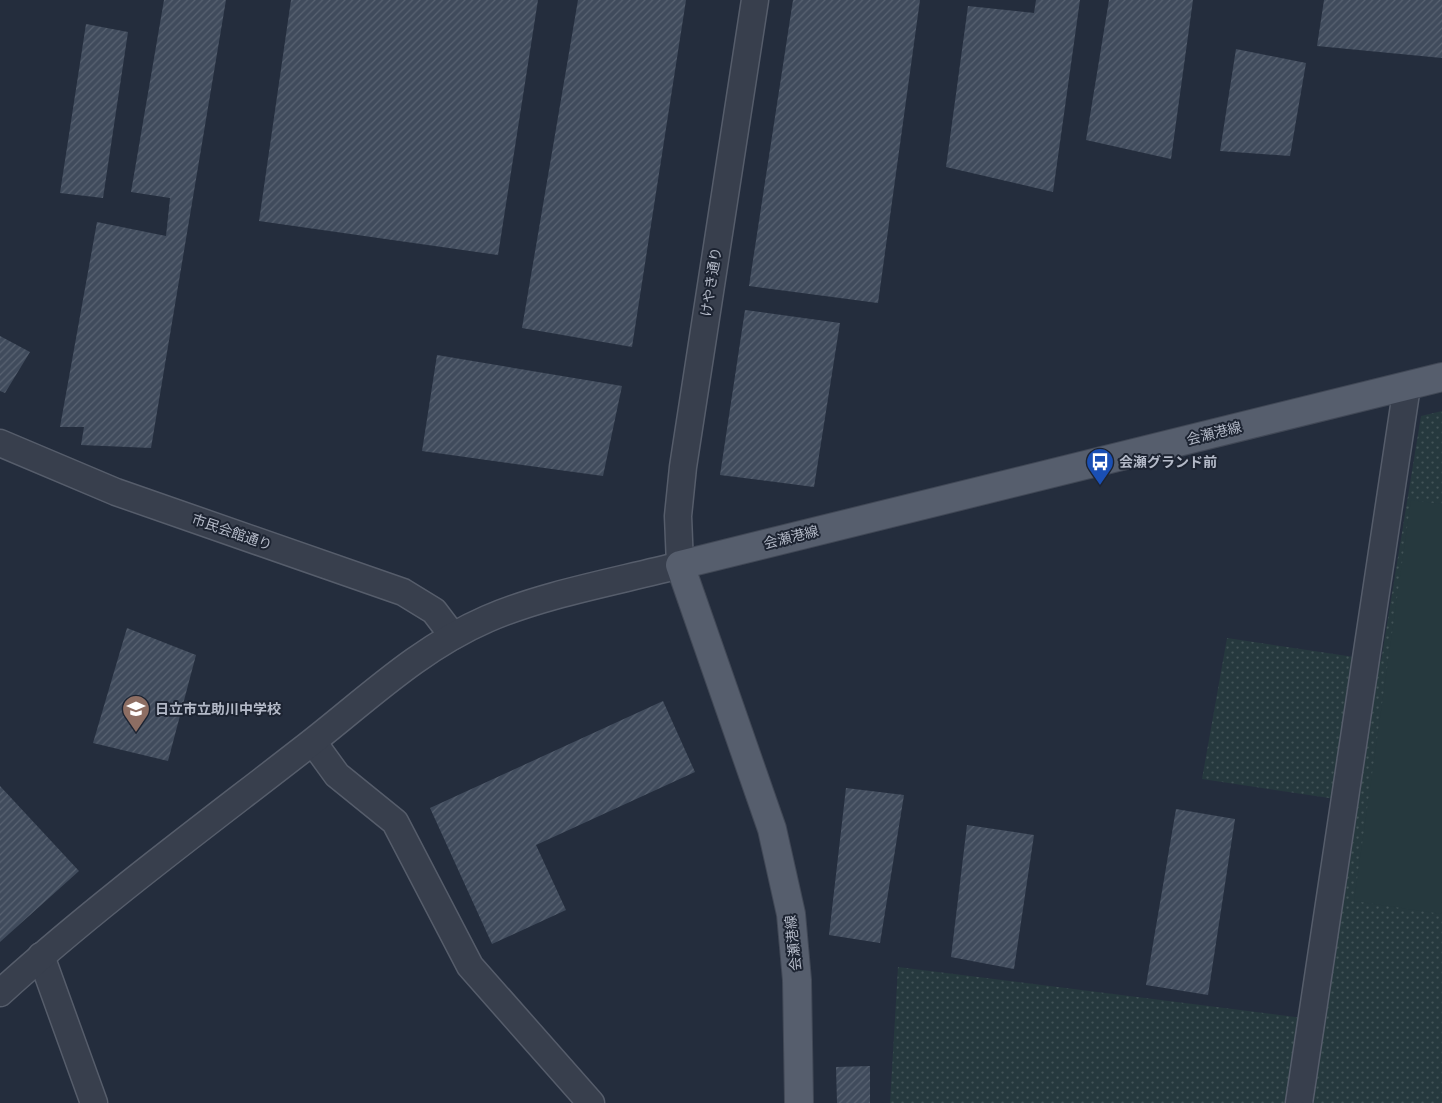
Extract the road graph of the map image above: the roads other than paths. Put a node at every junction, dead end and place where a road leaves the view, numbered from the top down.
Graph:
1 (754, 0) edge
2 (1442, 377) edge
3 (1408, 386) junction
4 (0, 443) edge
5 (680, 564) junction
6 (453, 636) junction
7 (313, 742) junction
8 (40, 956) junction
9 (0, 993) edge
10 (94, 1103) edge
11 (591, 1103) edge
12 (799, 1103) edge
13 (1299, 1103) edge

1 - 5 street, けやき通り
2 - 3 main road, 会瀬港線
3 - 5 main road, 会瀬港線
3 - 13 street
4 - 6 street, 市民会館通り
5 - 6 street
5 - 12 main road, 会瀬港線
6 - 7 street
7 - 8 street
7 - 11 street
8 - 9 street
8 - 10 street

